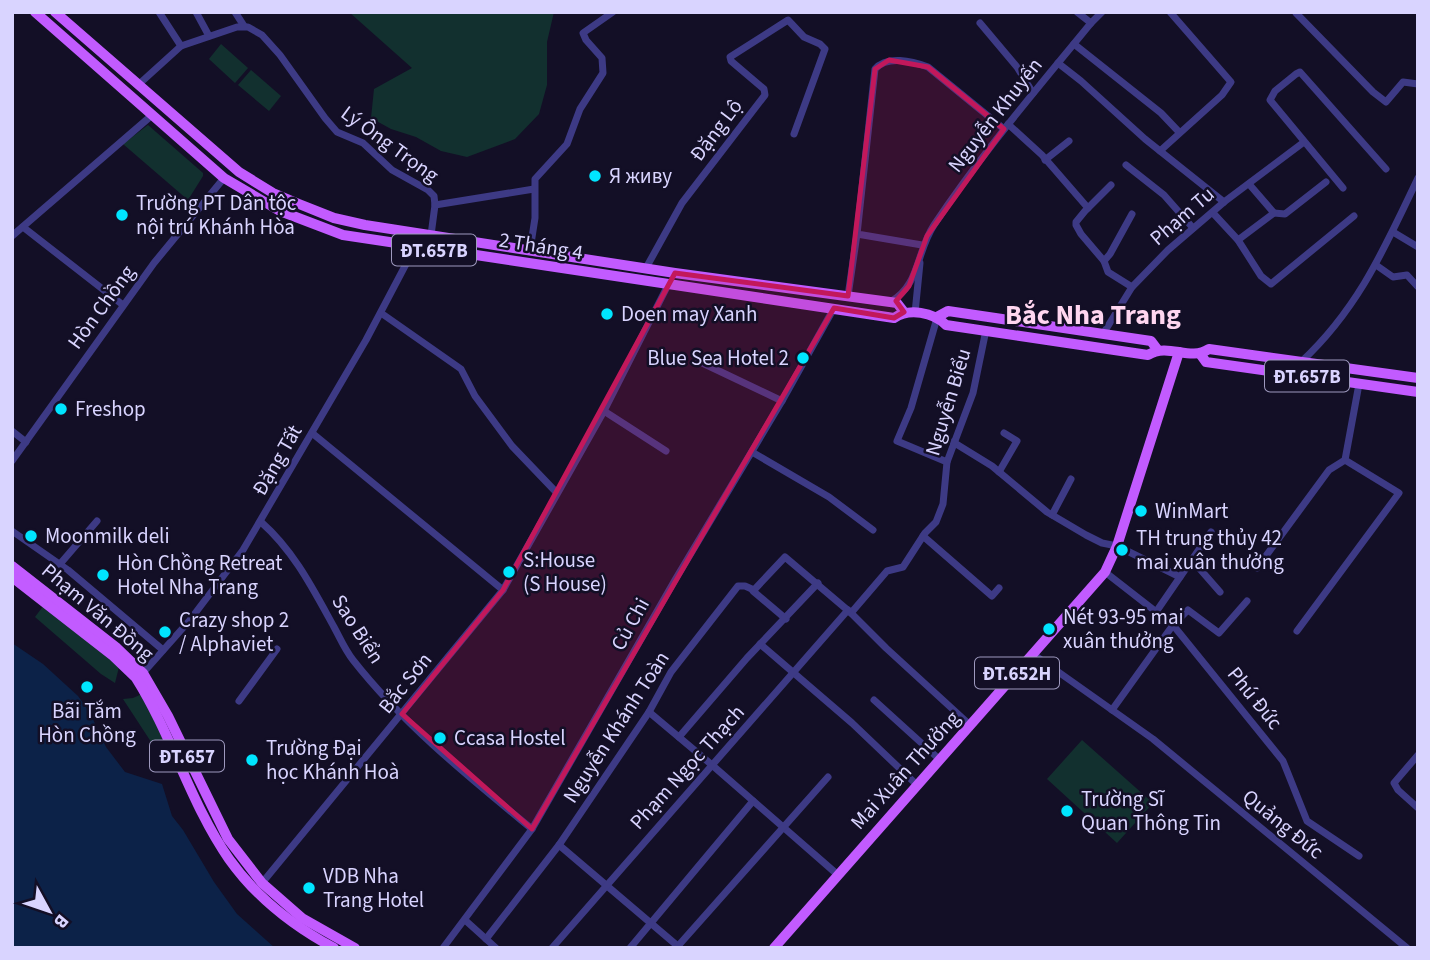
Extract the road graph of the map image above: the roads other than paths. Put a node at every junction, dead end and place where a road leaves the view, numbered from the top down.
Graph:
1 (35, 12) edge
2 (55, 12) edge
3 (159, 12) edge
4 (196, 12) edge
5 (235, 12) edge
6 (612, 12) edge
7 (782, 12) edge
8 (1077, 12) edge
9 (1102, 12) edge
10 (1170, 12) edge
11 (1296, 13) edge
12 (788, 20) junction
13 (980, 23) dead end
14 (1091, 23) junction
15 (244, 26) junction
16 (209, 36) junction
17 (1074, 44) junction
18 (181, 47) junction
19 (1058, 63) junction
20 (1418, 84) edge
21 (138, 85) junction
22 (1033, 93) junction
23 (151, 116) junction
24 (1006, 126) junction
25 (1179, 132) junction
26 (794, 134) dead end
27 (1069, 141) dead end
28 (1304, 142) junction
29 (1160, 150) junction
30 (1045, 160) junction
31 (1126, 165) dead end
32 (1385, 169) dead end
33 (239, 172) junction
34 (224, 178) junction
35 (1418, 178) edge
36 (1326, 182) dead end
37 (1249, 184) junction
38 (1111, 185) dead end
39 (1343, 188) dead end
40 (534, 189) junction
41 (1414, 193) edge
42 (1224, 202) junction
43 (435, 205) junction
44 (1088, 208) junction
45 (1213, 213) junction
46 (1273, 213) junction
47 (1132, 214) dead end
48 (1354, 216) dead end
49 (23, 228) junction
50 (1194, 228) junction
51 (1393, 232) junction
52 (417, 234) junction
53 (857, 234) junction
54 (431, 235) junction
55 (12, 236) edge
56 (1238, 240) junction
57 (922, 245) junction
58 (415, 247) junction
59 (1418, 247) edge
60 (530, 250) junction
61 (1104, 261) junction
62 (1376, 265) junction
63 (646, 268) junction
64 (675, 273) junction
65 (668, 285) junction
66 (1132, 287) junction
67 (1418, 287) edge
68 (848, 296) junction
69 (890, 302) junction
70 (123, 305) junction
71 (834, 308) junction
72 (909, 312) junction
73 (381, 313) junction
74 (937, 317) junction
75 (986, 330) junction
76 (1103, 334) junction
77 (1157, 349) junction
78 (1179, 352) junction
79 (1200, 355) junction
80 (696, 360) dead end
81 (1300, 362) junction
82 (1418, 378) edge
83 (1359, 384) junction
84 (1418, 392) edge
85 (782, 401) junction
86 (604, 411) junction
87 (12, 431) edge
88 (312, 433) junction
89 (1004, 433) dead end
90 (26, 442) junction
91 (953, 442) junction
92 (666, 451) dead end
93 (752, 452) junction
94 (1345, 460) junction
95 (12, 461) edge
96 (947, 462) junction
97 (999, 472) junction
98 (1071, 479) dead end
99 (556, 492) junction
100 (1052, 515) junction
101 (97, 521) dead end
102 (261, 522) junction
103 (873, 530) dead end
104 (12, 531) edge
105 (1211, 532) dead end
106 (923, 536) junction
107 (1117, 546) junction
108 (1192, 560) junction
109 (60, 564) junction
110 (12, 566) edge
111 (1257, 568) dead end
112 (1105, 572) junction
113 (12, 577) edge
114 (1180, 577) junction
115 (818, 583) junction
116 (999, 588) dead end
117 (503, 590) junction
118 (753, 591) junction
119 (1220, 592) dead end
120 (1247, 601) dead end
121 (850, 612) junction
122 (1156, 612) junction
123 (786, 619) junction
124 (1173, 625) junction
125 (1297, 631) dead end
126 (760, 645) junction
127 (277, 649) dead end
128 (163, 650) junction
129 (1033, 654) junction
130 (794, 674) junction
131 (139, 676) junction
132 (874, 700) dead end
133 (239, 701) dead end
134 (1112, 710) junction
135 (649, 712) junction
136 (402, 714) junction
137 (970, 725) junction
138 (679, 737) junction
139 (1418, 755) edge
140 (939, 759) junction
141 (712, 765) junction
142 (828, 777) dead end
143 (916, 785) junction
144 (753, 801) junction
145 (1418, 808) edge
146 (784, 827) junction
147 (532, 829) junction
148 (559, 845) junction
149 (1359, 856) dead end
150 (838, 875) junction
151 (606, 885) junction
152 (258, 887) junction
153 (465, 920) junction
154 (650, 925) junction
155 (486, 939) junction
156 (679, 947) edge
157 (334, 948) edge
158 (355, 948) edge
159 (443, 948) edge
160 (496, 948) edge
161 (552, 948) edge
162 (629, 948) edge
163 (774, 948) edge
164 (1408, 948) edge

1 - 23 main road, 2 Tháng 4 / ĐT.657B
2 - 21 main road, 2 Tháng 4 / ĐT.657B
3 - 18 street
4 - 16 street
5 - 15 street
6 - 40 street
7 - 12 street
8 - 14 street
9 - 14 street, Nguyễn Khuyến
10 - 25 street
11 - 20 street
12 - 26 street
12 - 63 street, Đặng Lộ
13 - 22 street
14 - 17 street, Nguyễn Khuyến
15 - 16 street
15 - 43 street, Lý Ông Trọng
16 - 18 street
17 - 19 street, Nguyễn Khuyến
17 - 25 street
18 - 21 street
19 - 22 street, Nguyễn Khuyến
19 - 29 street
21 - 33 main road, 2 Tháng 4 / ĐT.657B
22 - 24 street, Nguyễn Khuyến
23 - 34 main road, 2 Tháng 4 / ĐT.657B
23 - 49 street
24 - 30 street
24 - 53 street
24 - 57 street, Nguyễn Khuyến
25 - 29 street
27 - 30 street
28 - 32 street
28 - 37 street, Phạm Tu
28 - 39 street
29 - 42 street
30 - 44 street
31 - 50 street
33 - 34 main road
33 - 52 main road, 2 Tháng 4 / ĐT.657B
34 - 58 main road, 2 Tháng 4 / ĐT.657B
34 - 70 street, Hòn Chồng
35 - 41 street
36 - 46 street
37 - 42 street, Phạm Tu
37 - 46 street
38 - 44 street
40 - 43 street
40 - 60 street
41 - 51 street
42 - 45 street, Phạm Tu
43 - 54 street, Lý Ông Trọng
44 - 61 street
45 - 50 street, Phạm Tu
45 - 56 street
46 - 56 street
47 - 61 street
48 - 56 street
49 - 55 street
49 - 70 street
50 - 66 street, Phạm Tu
51 - 59 street
51 - 62 street
52 - 54 main road, 2 Tháng 4 / ĐT.657B
52 - 58 main road
53 - 57 street
53 - 68 street
54 - 60 main road, 2 Tháng 4 / ĐT.657B
57 - 69 street, Nguyễn Khuyến
57 - 72 street, Nguyễn Khuyến
58 - 65 main road, 2 Tháng 4 / ĐT.657B
58 - 73 street, Đặng Tất
60 - 63 main road, 2 Tháng 4 / ĐT.657B
61 - 66 street
62 - 67 street
62 - 81 street
63 - 64 main road, 2 Tháng 4 / ĐT.657B
64 - 65 main road
64 - 68 main road, 2 Tháng 4 / ĐT.657B
65 - 71 main road, 2 Tháng 4 / ĐT.657B
65 - 86 street, Bắc Sơn
66 - 76 street, Phạm Tu
68 - 69 main road, 2 Tháng 4 / ĐT.657B
69 - 72 main road, 2 Tháng 4 / ĐT.657B
70 - 90 street, Hòn Chồng
71 - 72 main road, 2 Tháng 4 / ĐT.657B
71 - 85 street, Củ Chi
72 - 74 main road, 2 Tháng 4 / ĐT.657B
73 - 88 street, Đặng Tất
73 - 99 street
74 - 75 main road, 2 Tháng 4 / ĐT.657B
74 - 76 main road, 2 Tháng 4 / ĐT.657B
74 - 96 street
75 - 77 main road, 2 Tháng 4 / ĐT.657B
75 - 91 street, Nguyễn Biểu
76 - 77 main road, 2 Tháng 4 / ĐT.657B
77 - 78 main road, 2 Tháng 4 / ĐT.657B
78 - 79 main road, 2 Tháng 4 / ĐT.657B
78 - 107 main road, Mai Xuân Thưởng / ĐT.652H
79 - 81 main road, 2 Tháng 4 / ĐT.657B
79 - 83 main road, 2 Tháng 4 / ĐT.657B
80 - 85 street
81 - 82 main road, 2 Tháng 4 / ĐT.657B
83 - 84 main road, 2 Tháng 4 / ĐT.657B
83 - 94 street
85 - 93 street, Củ Chi
86 - 92 street
86 - 99 street, Bắc Sơn
87 - 90 street
88 - 102 street, Đặng Tất
88 - 117 street
89 - 97 street
90 - 95 street, Hòn Chồng
91 - 96 street, Nguyễn Biểu
91 - 97 street
93 - 103 street
93 - 147 street, Củ Chi
94 - 111 street
94 - 125 street
96 - 106 street, Nguyễn Biểu
97 - 100 street
98 - 100 street
99 - 117 street, Bắc Sơn
100 - 107 street
101 - 109 street
102 - 128 street, Đặng Tất
102 - 136 street, Sao Biển
104 - 109 street
105 - 108 street
106 - 116 street
106 - 121 street, Nguyễn Biểu
107 - 112 main road, Mai Xuân Thưởng / ĐT.652H
107 - 114 street
108 - 114 street
108 - 119 street
109 - 128 street
110 - 131 main road, Phạm Văn Đồng / ĐT.657
112 - 122 street, Phú Đức
112 - 129 main road, Mai Xuân Thưởng / ĐT.652H
113 - 131 main road, Phạm Văn Đồng / ĐT.657
114 - 122 street
115 - 118 street, Nguyễn Khánh Toàn
115 - 121 street
115 - 123 street
117 - 136 street, Bắc Sơn
118 - 123 street
118 - 135 street, Nguyễn Khánh Toàn
120 - 124 street
121 - 130 street, Phạm Ngọc Thạch
121 - 137 street
122 - 124 street, Phú Đức
123 - 126 street
124 - 134 street
124 - 149 street, Phú Đức
126 - 130 street
126 - 138 street
127 - 133 street
128 - 131 street, Đặng Tất
129 - 134 street, Quảng Đức
129 - 137 main road, Mai Xuân Thưởng / ĐT.652H
130 - 141 street, Phạm Ngọc Thạch
130 - 143 street
131 - 152 main road, Phạm Văn Đồng / ĐT.657
132 - 140 street
134 - 164 street, Quảng Đức
135 - 138 street
135 - 148 street, Nguyễn Khánh Toàn
136 - 147 street, Sao Biển
136 - 152 street, Bắc Sơn
137 - 140 main road, Mai Xuân Thưởng / ĐT.652H
138 - 141 street
139 - 145 street
140 - 143 main road, Mai Xuân Thưởng / ĐT.652H
141 - 144 street
141 - 151 street, Phạm Ngọc Thạch
142 - 146 street
143 - 150 main road, Mai Xuân Thưởng / ĐT.652H
144 - 146 street
144 - 154 street
146 - 150 street
146 - 156 street
147 - 153 street, Củ Chi
148 - 151 street
148 - 155 street, Nguyễn Khánh Toàn
150 - 163 main road, Mai Xuân Thưởng / ĐT.652H
151 - 154 street
151 - 161 street, Phạm Ngọc Thạch
152 - 157 main road, Phạm Văn Đồng / ĐT.657
152 - 158 main road, Phạm Văn Đồng / ĐT.657
153 - 155 street
153 - 159 street, Củ Chi
154 - 156 street
154 - 162 street
155 - 160 street

